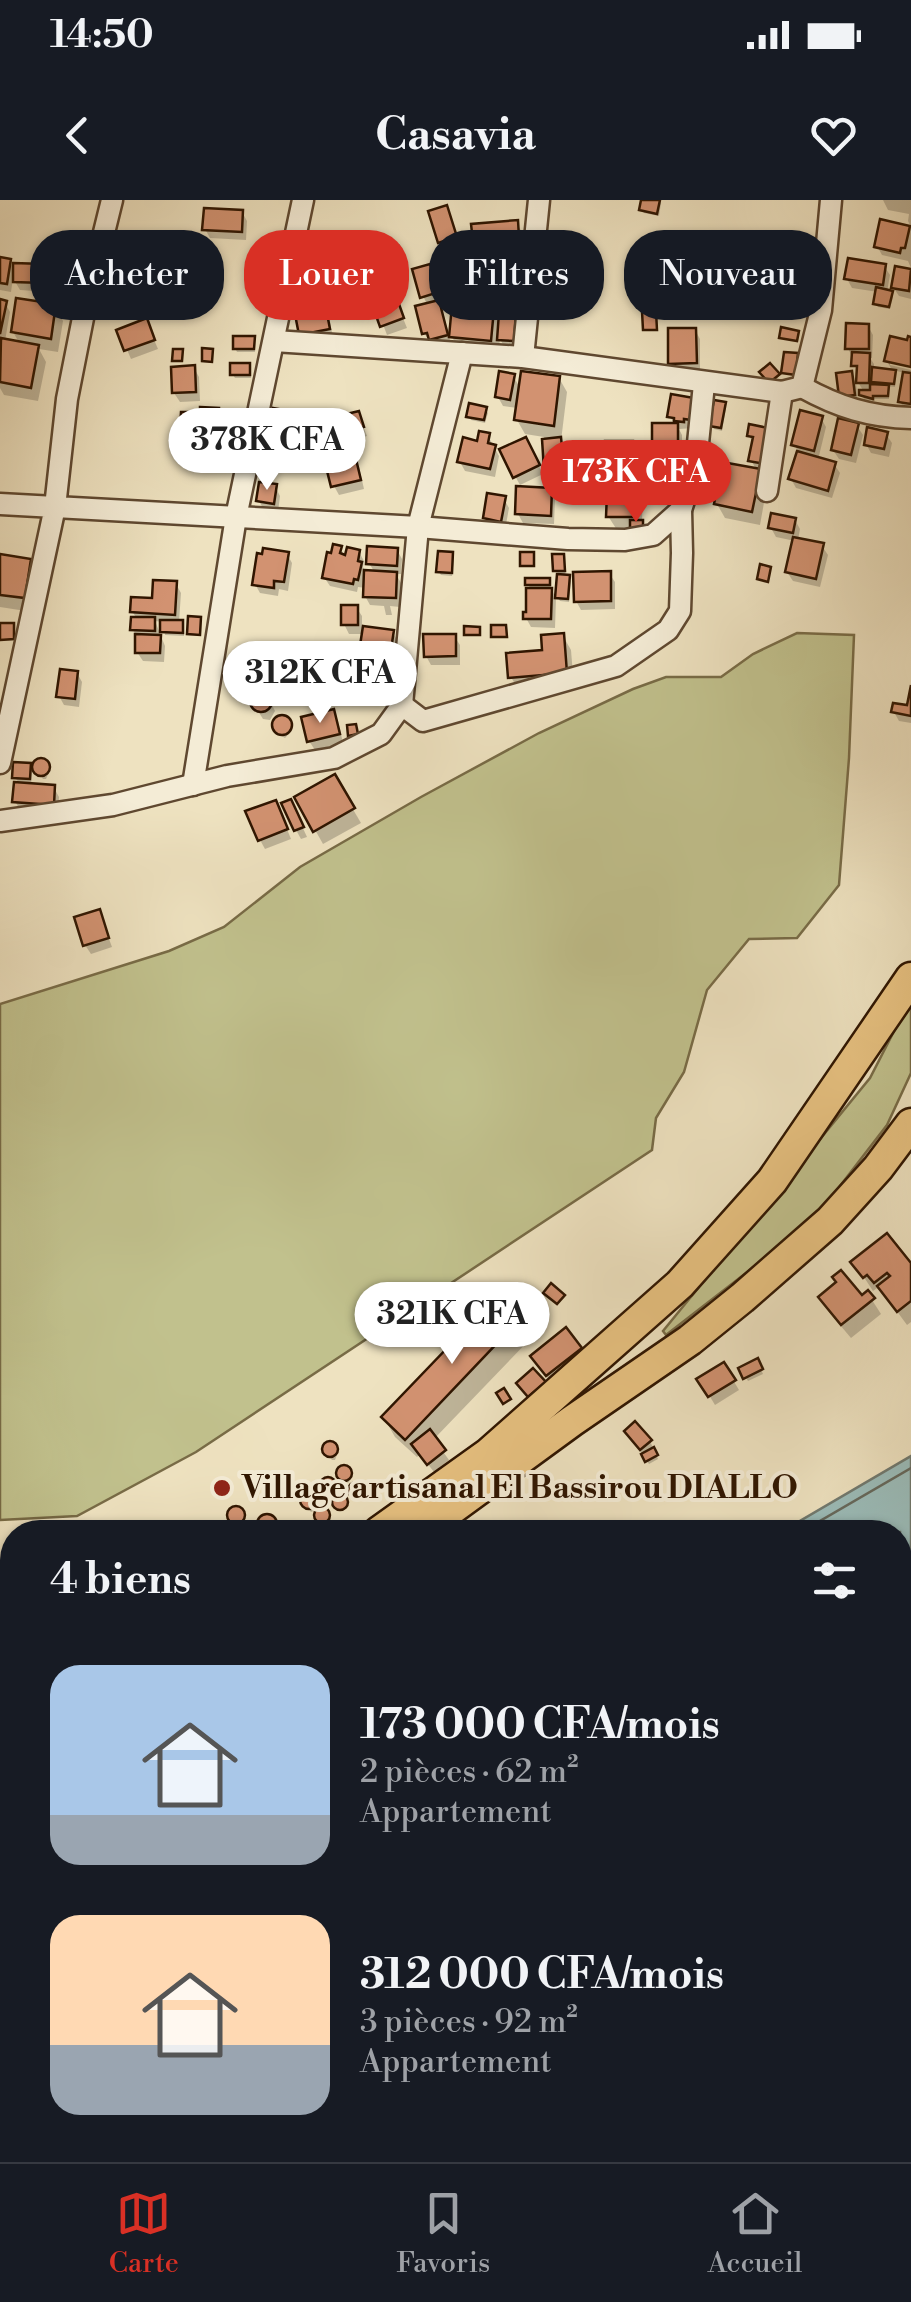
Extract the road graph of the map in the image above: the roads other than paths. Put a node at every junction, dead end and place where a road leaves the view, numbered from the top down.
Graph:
1 (112, 200) edge
2 (303, 200) edge
3 (539, 200) edge
4 (832, 200) edge
5 (274, 340) junction
6 (462, 352) junction
7 (523, 358) junction
8 (704, 384) junction
9 (792, 390) junction
10 (911, 418) edge
11 (767, 491) dead end
12 (0, 504) edge
13 (55, 507) junction
14 (681, 510) junction
15 (236, 516) junction
16 (418, 526) junction
17 (402, 705) junction
18 (0, 763) edge
19 (193, 784) junction
20 (0, 820) edge
21 (911, 978) edge
22 (911, 1124) edge
23 (396, 1520) edge
24 (437, 1520) edge

1 - 13 street
2 - 5 street
3 - 7 street
4 - 9 street
5 - 6 street
5 - 15 street
6 - 7 street
6 - 16 street
7 - 8 street
8 - 9 street
8 - 14 street
9 - 10 street
9 - 11 street
12 - 13 street
13 - 15 street
13 - 18 street
14 - 16 street
14 - 17 street
15 - 16 street
15 - 19 street
16 - 17 street
17 - 19 street
19 - 20 street
21 - 23 main road
22 - 24 main road

